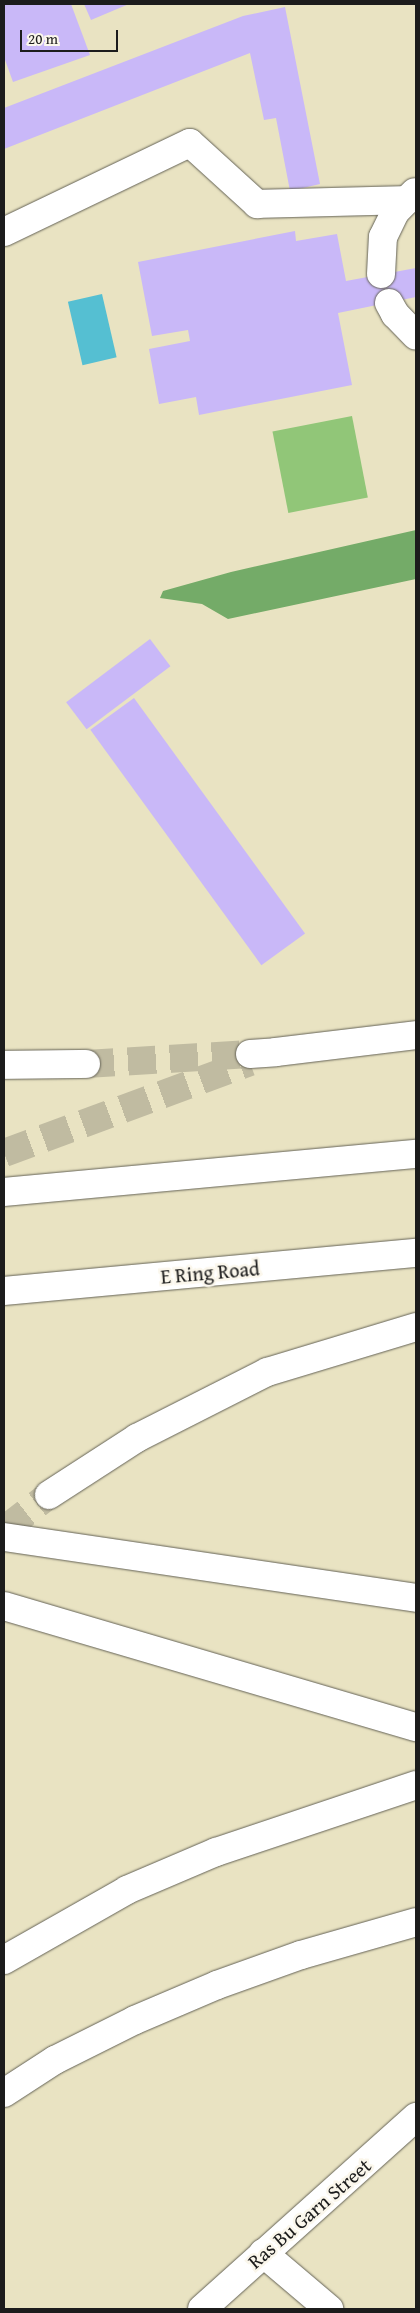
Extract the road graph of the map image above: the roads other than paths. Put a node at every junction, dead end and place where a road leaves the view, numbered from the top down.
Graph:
1 (412, 196) edge
2 (4, 232) edge
3 (381, 274) dead end
4 (389, 303) dead end
5 (416, 336) edge
6 (416, 1035) edge
7 (258, 1056) tunnel mouth
8 (86, 1064) tunnel mouth
9 (4, 1066) edge
10 (416, 1154) edge
11 (4, 1192) edge
12 (416, 1253) edge
13 (4, 1291) edge
14 (416, 1327) edge
15 (49, 1495) tunnel mouth
16 (4, 1537) edge
17 (416, 1598) edge
18 (4, 1606) edge
19 (416, 1727) edge
20 (416, 1785) edge
21 (416, 1922) edge
22 (4, 1960) edge
23 (4, 2093) edge
24 (416, 2117) edge
25 (263, 2253) junction
26 (202, 2309) edge
27 (329, 2309) edge

1 - 2 main road
1 - 3 main road
4 - 5 main road
6 - 7 main road
8 - 9 main road
10 - 11 main road
12 - 13 main road, E Ring Road
14 - 15 main road
16 - 17 main road
18 - 19 main road
20 - 22 main road
21 - 23 main road
24 - 25 main road, Ras Bu Garn Street
25 - 26 main road, Ras Bu Garn Street
25 - 27 main road

